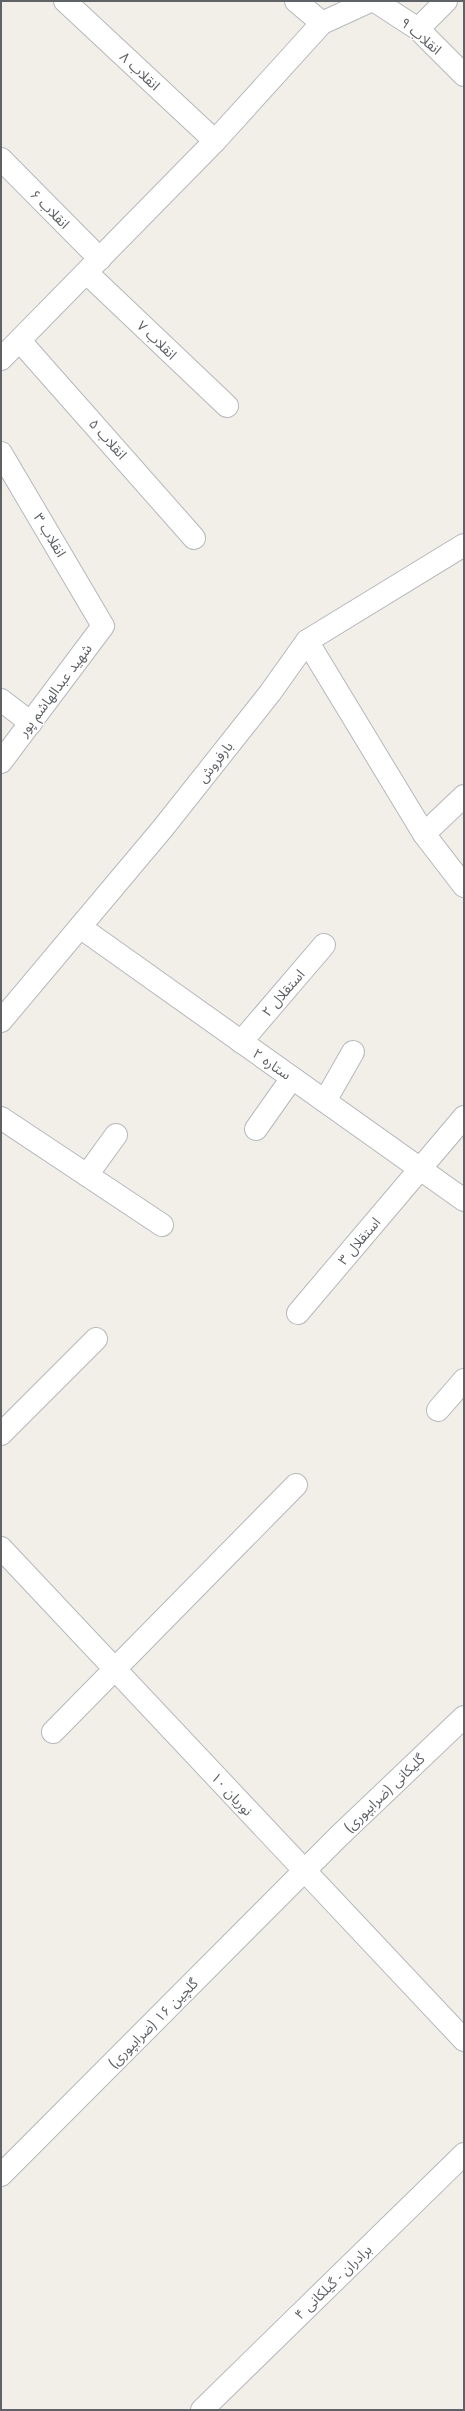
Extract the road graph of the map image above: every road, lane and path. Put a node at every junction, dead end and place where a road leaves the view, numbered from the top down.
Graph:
1 (65, 1) edge
2 (296, 1) edge
3 (370, 1) edge
4 (375, 1) edge
5 (446, 1) edge
6 (322, 22) junction
7 (418, 29) junction
8 (464, 75) edge
9 (215, 141) junction
10 (1, 159) edge
11 (93, 266) junction
12 (20, 341) junction
13 (1, 359) edge
14 (227, 406) dead end
15 (1, 453) edge
16 (194, 538) dead end
17 (464, 545) edge
18 (99, 617) joint
19 (307, 641) junction
20 (1, 700) edge
21 (31, 723) junction
22 (1, 762) edge
23 (464, 796) edge
24 (424, 834) junction
25 (464, 886) edge
26 (80, 927) junction
27 (324, 945) dead end
28 (1, 1021) edge
29 (241, 1042) junction
30 (353, 1052) dead end
31 (292, 1078) junction
32 (324, 1101) junction
33 (464, 1117) edge
34 (1, 1118) edge
35 (256, 1129) dead end
36 (116, 1135) dead end
37 (420, 1169) junction
38 (87, 1175) junction
39 (464, 1200) edge
40 (162, 1226) dead end
41 (298, 1313) dead end
42 (96, 1339) dead end
43 (464, 1380) edge
44 (438, 1410) dead end
45 (1, 1434) edge
46 (296, 1485) dead end
47 (1, 1548) edge
48 (115, 1669) junction
49 (464, 1717) edge
50 (53, 1732) dead end
51 (305, 1871) junction
52 (464, 2040) edge
53 (464, 2154) edge
54 (1, 2175) edge
55 (202, 2410) edge

1 - 9 street, انقلاب ۸
2 - 6 street
3 - 6 street
4 - 7 street, انقلاب ۹
5 - 7 street
6 - 9 street
7 - 8 street, انقلاب ۹
9 - 11 street
10 - 11 street, انقلاب ۶
11 - 12 street
11 - 14 street, انقلاب ۷
12 - 13 street
12 - 16 street, انقلاب ۵
15 - 18 street, انقلاب ۳
17 - 19 street, بارفروش
18 - 21 street, شهید عبدالهاشم پور
19 - 24 street
19 - 26 street, بارفروش
20 - 21 street
21 - 22 street, شهید عبدالهاشم پور
23 - 24 street
24 - 25 street
26 - 28 street, بارفروش
26 - 29 street, ستاره ۲
27 - 29 street, استقلال ۲
29 - 31 street, ستاره ۲
30 - 32 street
31 - 32 street, ستاره ۲
31 - 35 street
32 - 37 street, ستاره ۲
33 - 37 street, استقلال ۳
34 - 38 street
36 - 38 street
37 - 39 street, ستاره ۲
37 - 41 street, استقلال ۳
38 - 40 street
42 - 45 street
43 - 44 street
46 - 48 street
47 - 48 street, نوریان ۱۰
48 - 50 street
48 - 51 street, نوریان ۱۰
49 - 51 street, گلیکانی (ضرابپوری)
51 - 52 street, نوریان ۱۰
51 - 54 street, گلچین ۱۶ (ضرابپوری)
53 - 55 street, برادران - گیلکانی ۴

